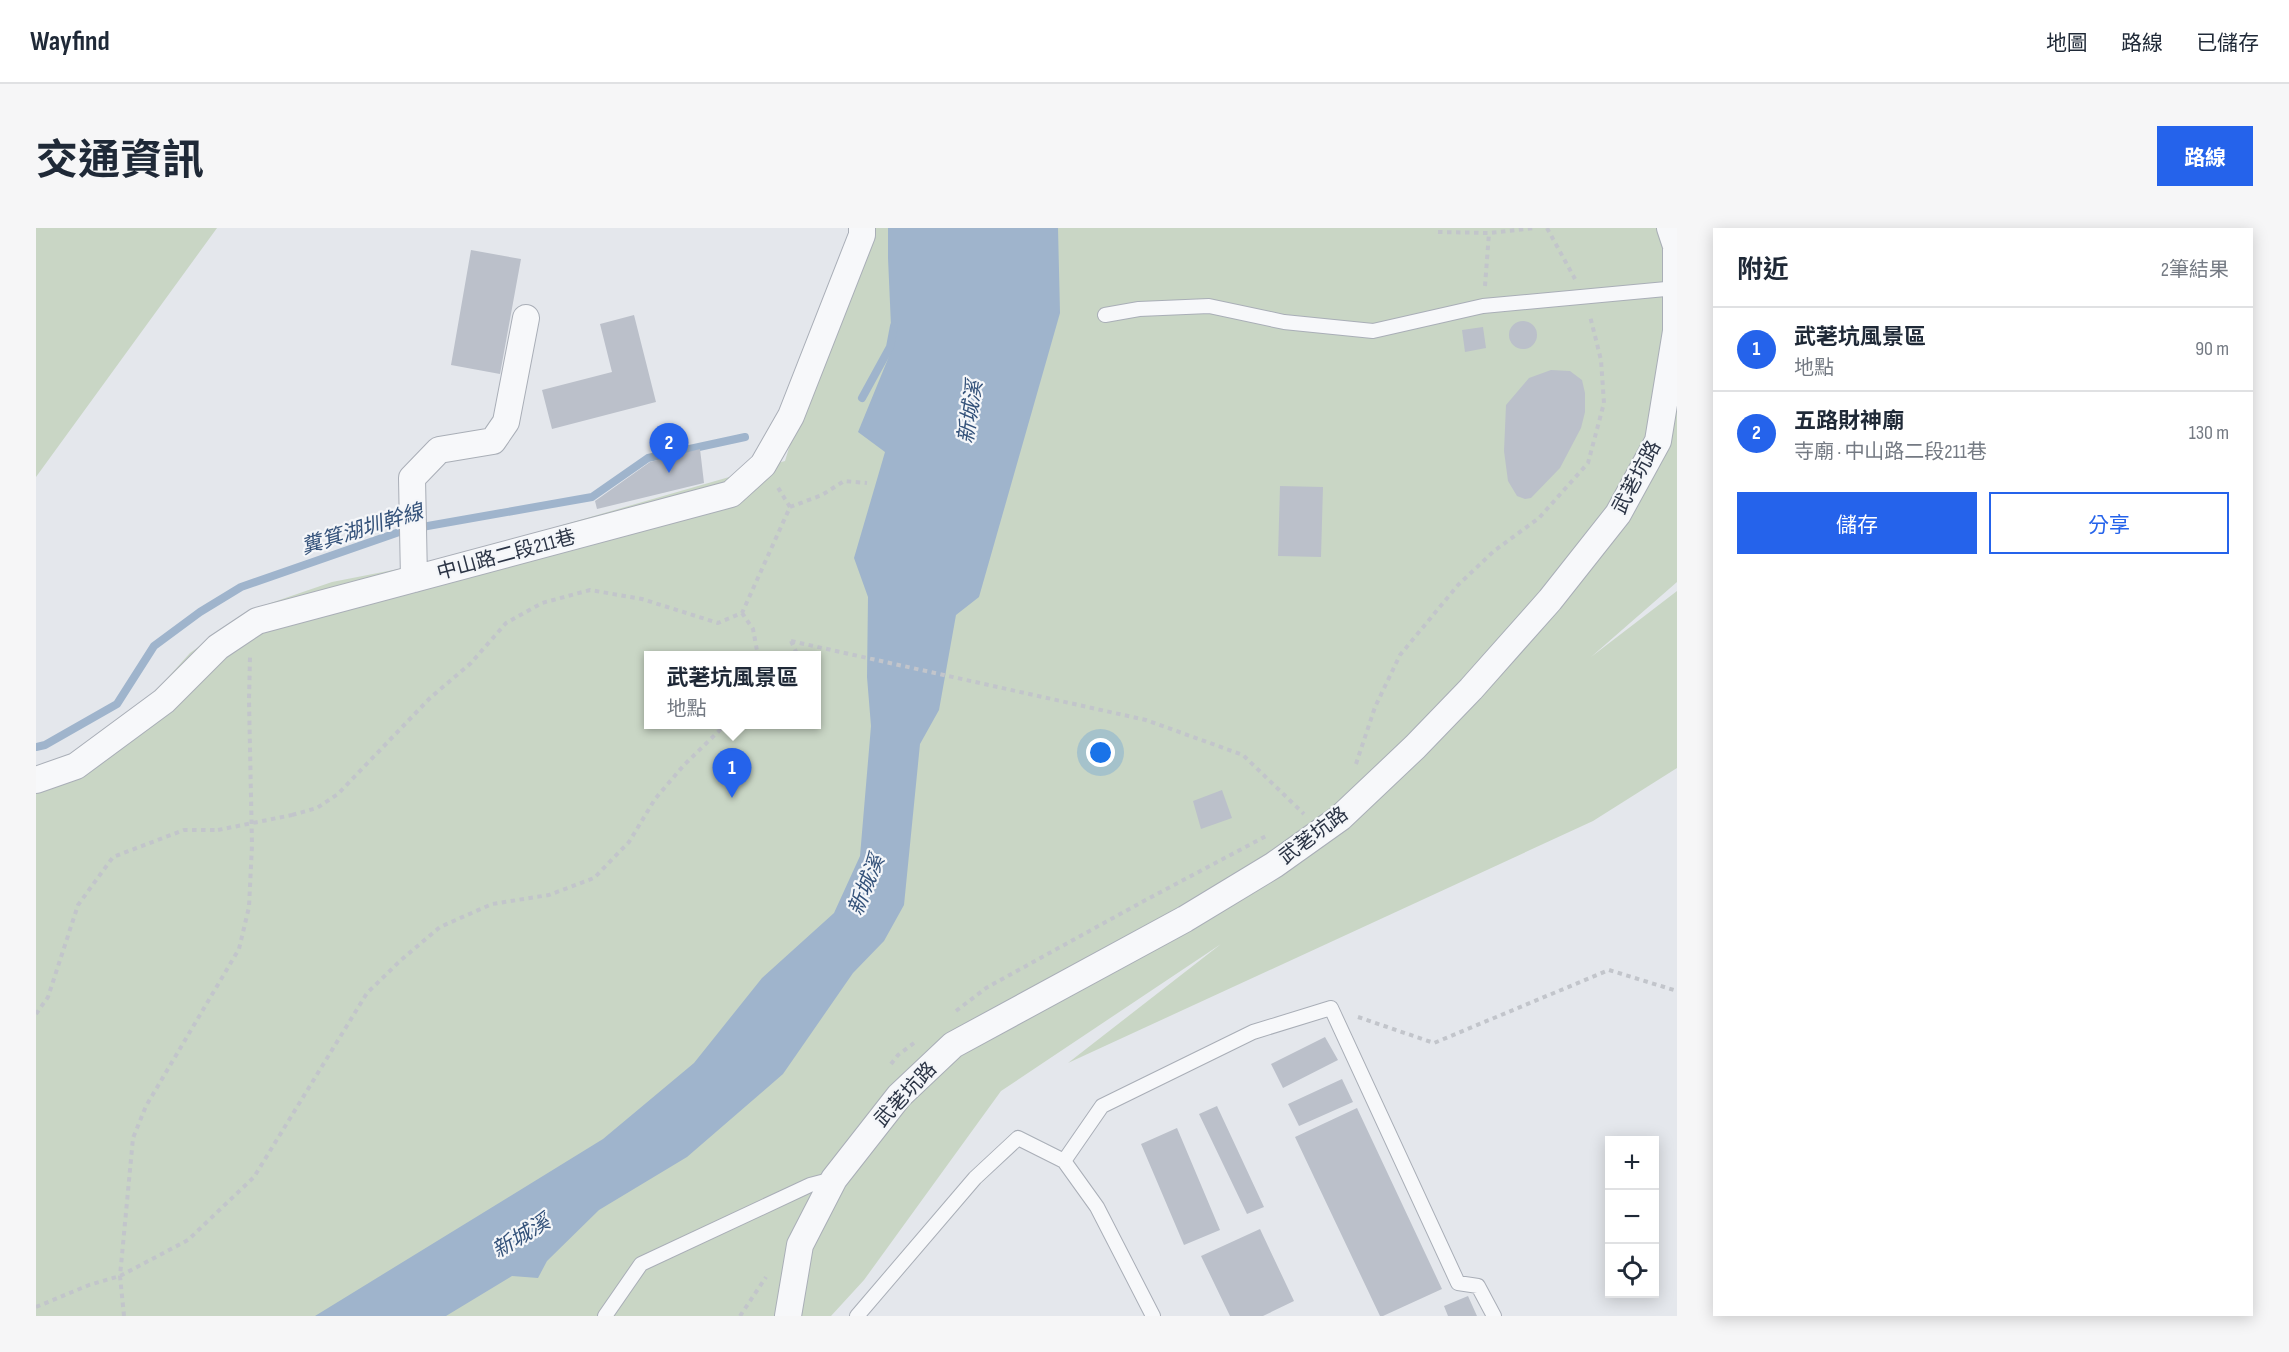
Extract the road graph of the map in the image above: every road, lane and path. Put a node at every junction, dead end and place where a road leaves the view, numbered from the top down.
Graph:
1 (862, 228) edge
2 (1534, 228) edge
3 (1547, 228) edge
4 (1670, 228) edge
5 (1438, 232) dead end
6 (1489, 233) junction
7 (1677, 288) edge
8 (1586, 297) junction
9 (1483, 306) junction
10 (1105, 315) dead end
11 (526, 318) dead end
12 (763, 465) junction
13 (867, 483) dead end
14 (790, 507) junction
15 (414, 567) junction
16 (742, 613) junction
17 (257, 621) junction
18 (757, 651) edge
19 (796, 651) edge
20 (721, 729) edge
21 (1354, 772) dead end
22 (36, 780) edge
23 (1313, 808) dead end
24 (1305, 815) junction
25 (1295, 821) dead end
26 (1274, 831) dead end
27 (1677, 991) edge
28 (1331, 1008) junction
29 (36, 1014) edge
30 (951, 1015) dead end
31 (916, 1042) dead end
32 (885, 1073) dead end
33 (1064, 1161) junction
34 (834, 1179) junction
35 (769, 1272) dead end
36 (120, 1276) junction
37 (36, 1307) edge
38 (124, 1316) edge
39 (604, 1316) edge
40 (740, 1316) edge
41 (788, 1316) edge
42 (857, 1316) edge
43 (1153, 1316) edge
44 (1494, 1316) edge

1 - 12 street, 中山路二段211巷
2 - 6 path
3 - 8 path
4 - 7 street, 武荖坑路
5 - 6 path
6 - 9 path
7 - 8 lane
7 - 34 street, 武荖坑路
8 - 9 lane
8 - 21 path
9 - 10 lane
11 - 15 street
12 - 14 path
12 - 15 street, 中山路二段211巷
13 - 14 path
14 - 16 path
15 - 17 street, 中山路二段211巷
16 - 18 path
16 - 29 path, bridge
17 - 22 street, 中山路二段211巷
17 - 36 path
19 - 24 path
20 - 36 path
23 - 24 path
24 - 25 path
26 - 30 path
27 - 28 path
28 - 33 lane
28 - 44 lane
31 - 32 path
33 - 42 lane
33 - 43 lane
34 - 39 lane
34 - 41 street, 武荖坑路
35 - 40 path
36 - 37 path
36 - 38 path

